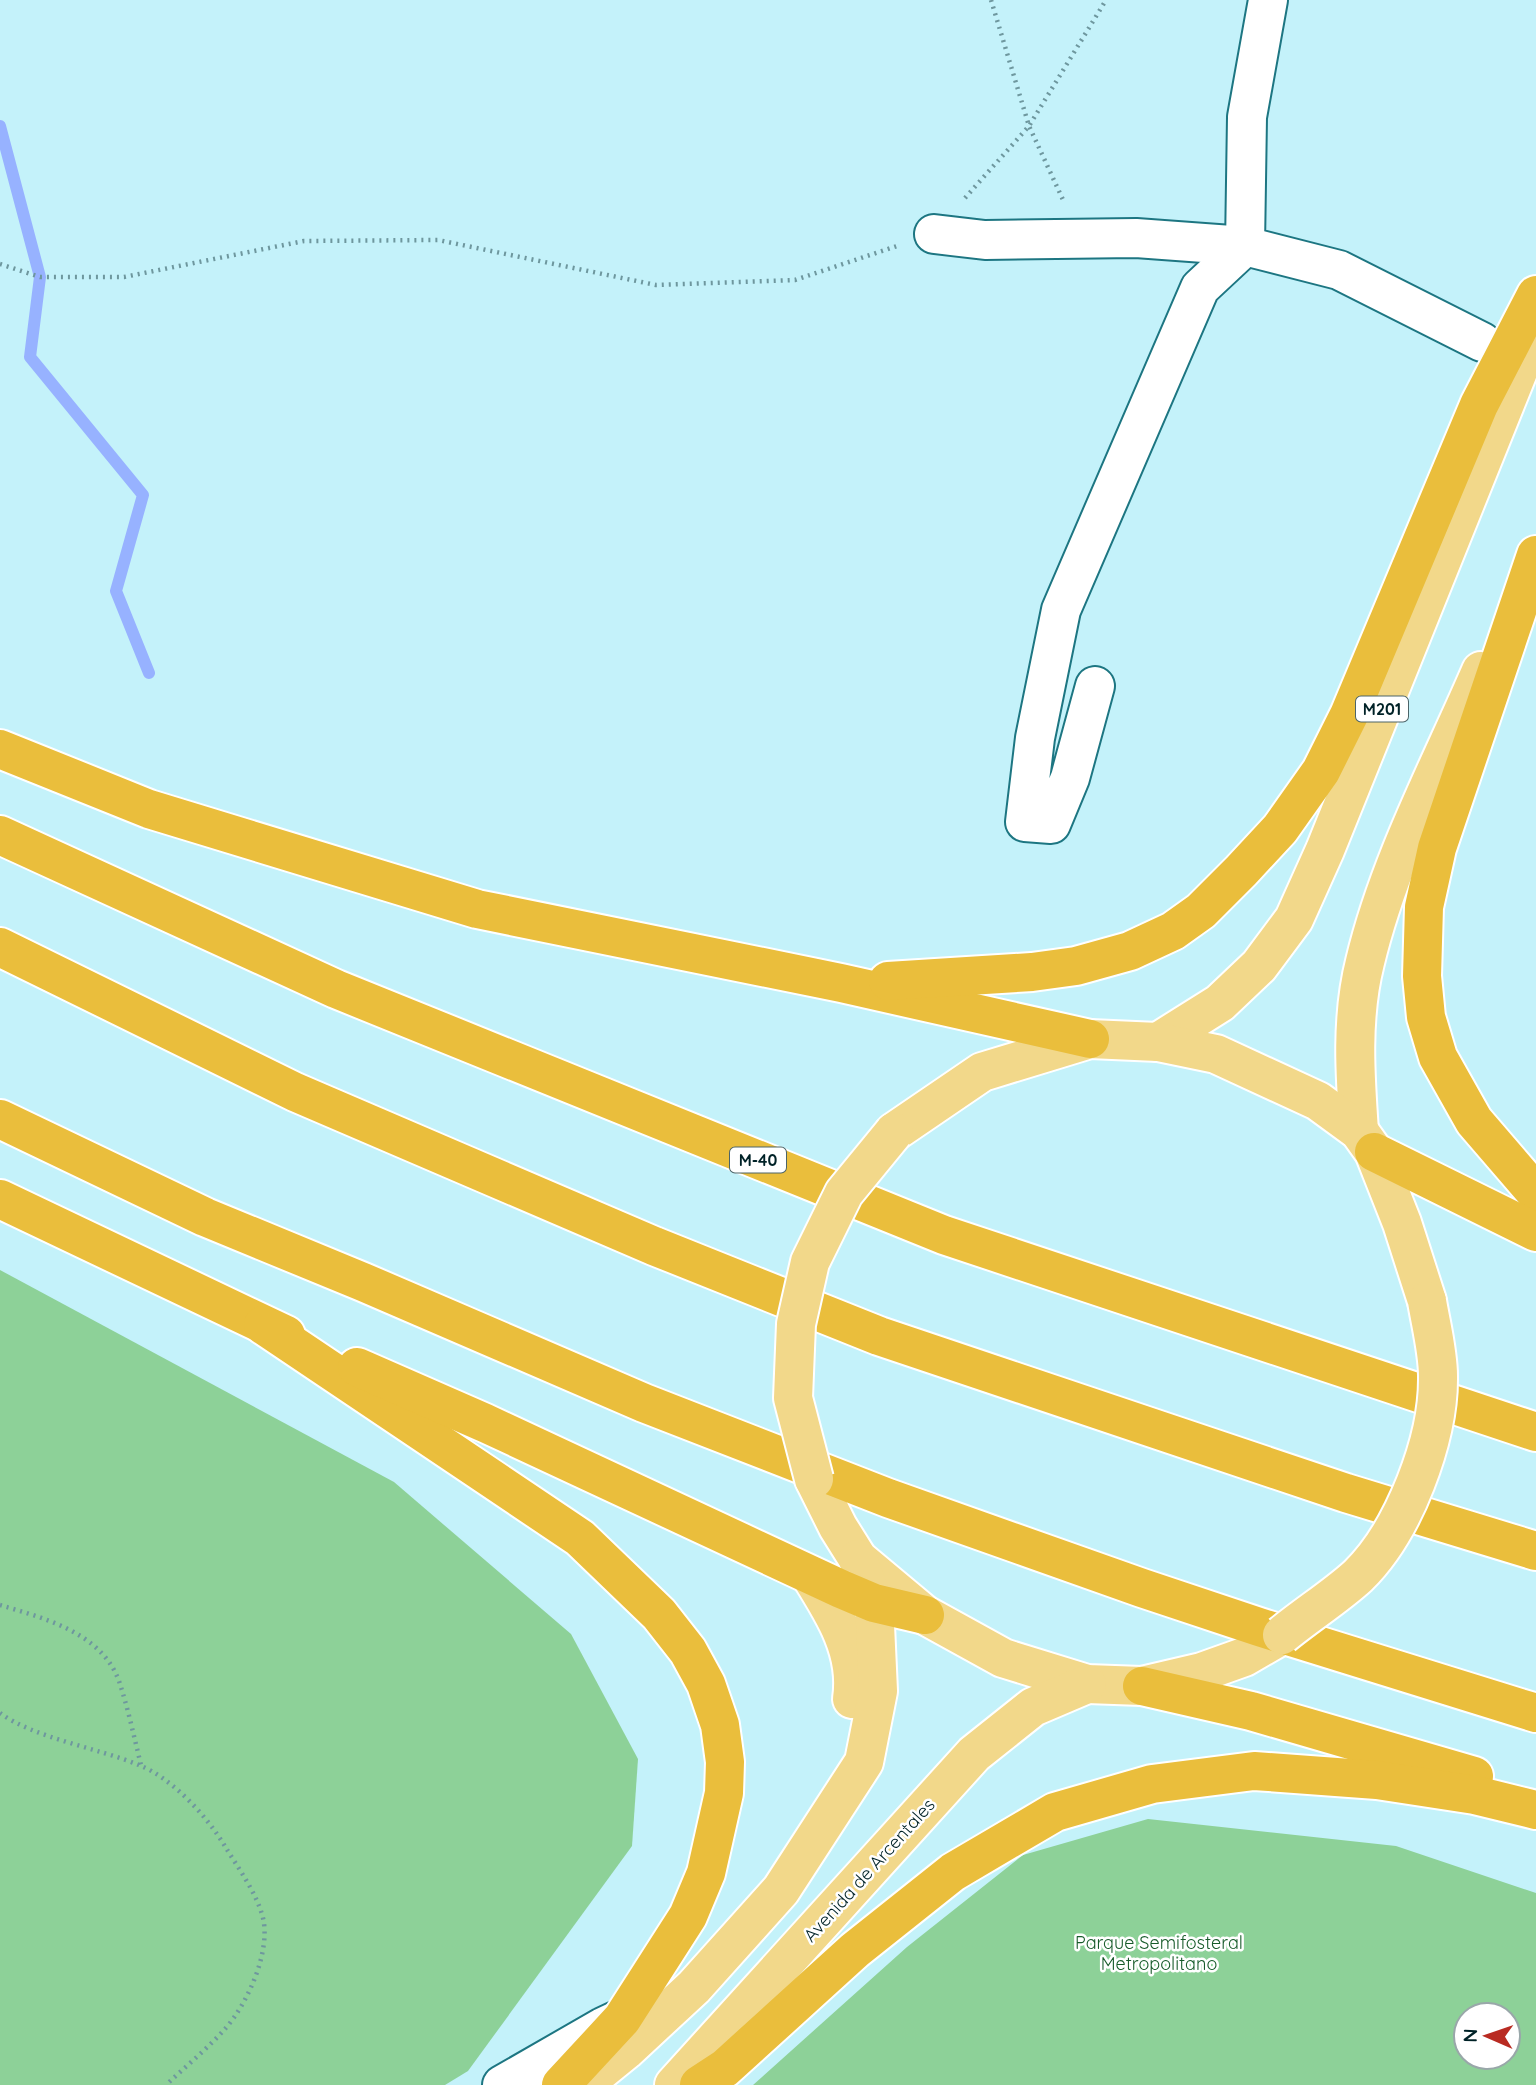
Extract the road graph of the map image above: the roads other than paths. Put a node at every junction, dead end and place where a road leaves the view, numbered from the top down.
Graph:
1 (1268, 0) edge
2 (934, 234) road end
3 (1245, 246) junction
4 (1536, 295) edge
5 (1536, 327) edge
6 (1482, 342) dead end
7 (1536, 547) edge
8 (1536, 555) edge
9 (1095, 686) dead end
10 (0, 750) edge
11 (0, 835) edge
12 (0, 947) edge
13 (841, 983) junction
14 (1090, 1039) junction
15 (1158, 1042) junction
16 (0, 1119) edge
17 (1367, 1142) junction
18 (1536, 1193) edge
19 (0, 1199) edge
20 (1536, 1232) edge
21 (263, 1325) junction
22 (1536, 1432) edge
23 (1536, 1551) edge
24 (858, 1559) junction
25 (810, 1575) junction
26 (874, 1603) junction
27 (925, 1615) junction
28 (1087, 1684) junction
29 (1142, 1686) junction
30 (1536, 1713) edge
31 (1536, 1797) edge
32 (836, 1807) junction
33 (1536, 1810) edge
34 (622, 2018) junction
35 (502, 2085) edge
36 (561, 2085) edge
37 (583, 2085) edge
38 (674, 2085) edge
39 (699, 2085) edge

1 - 3 street
2 - 3 street
3 - 6 street
3 - 9 street
4 - 13 highway
5 - 15 main road, M201
7 - 17 main road
8 - 18 highway
10 - 13 highway
11 - 22 highway, M-40
12 - 23 highway
13 - 14 highway
14 - 15 main road
14 - 24 main road, bridge
15 - 17 main road
16 - 30 highway
17 - 20 highway
17 - 29 main road, bridge
19 - 21 highway
21 - 25 highway
21 - 34 highway
24 - 26 main road
24 - 27 main road
25 - 26 highway
25 - 32 main road
26 - 27 highway
26 - 32 main road
27 - 28 main road
28 - 29 main road
28 - 38 main road, Avenida de Arcentales
29 - 31 highway
32 - 37 main road
33 - 39 highway
34 - 35 street
34 - 36 highway

